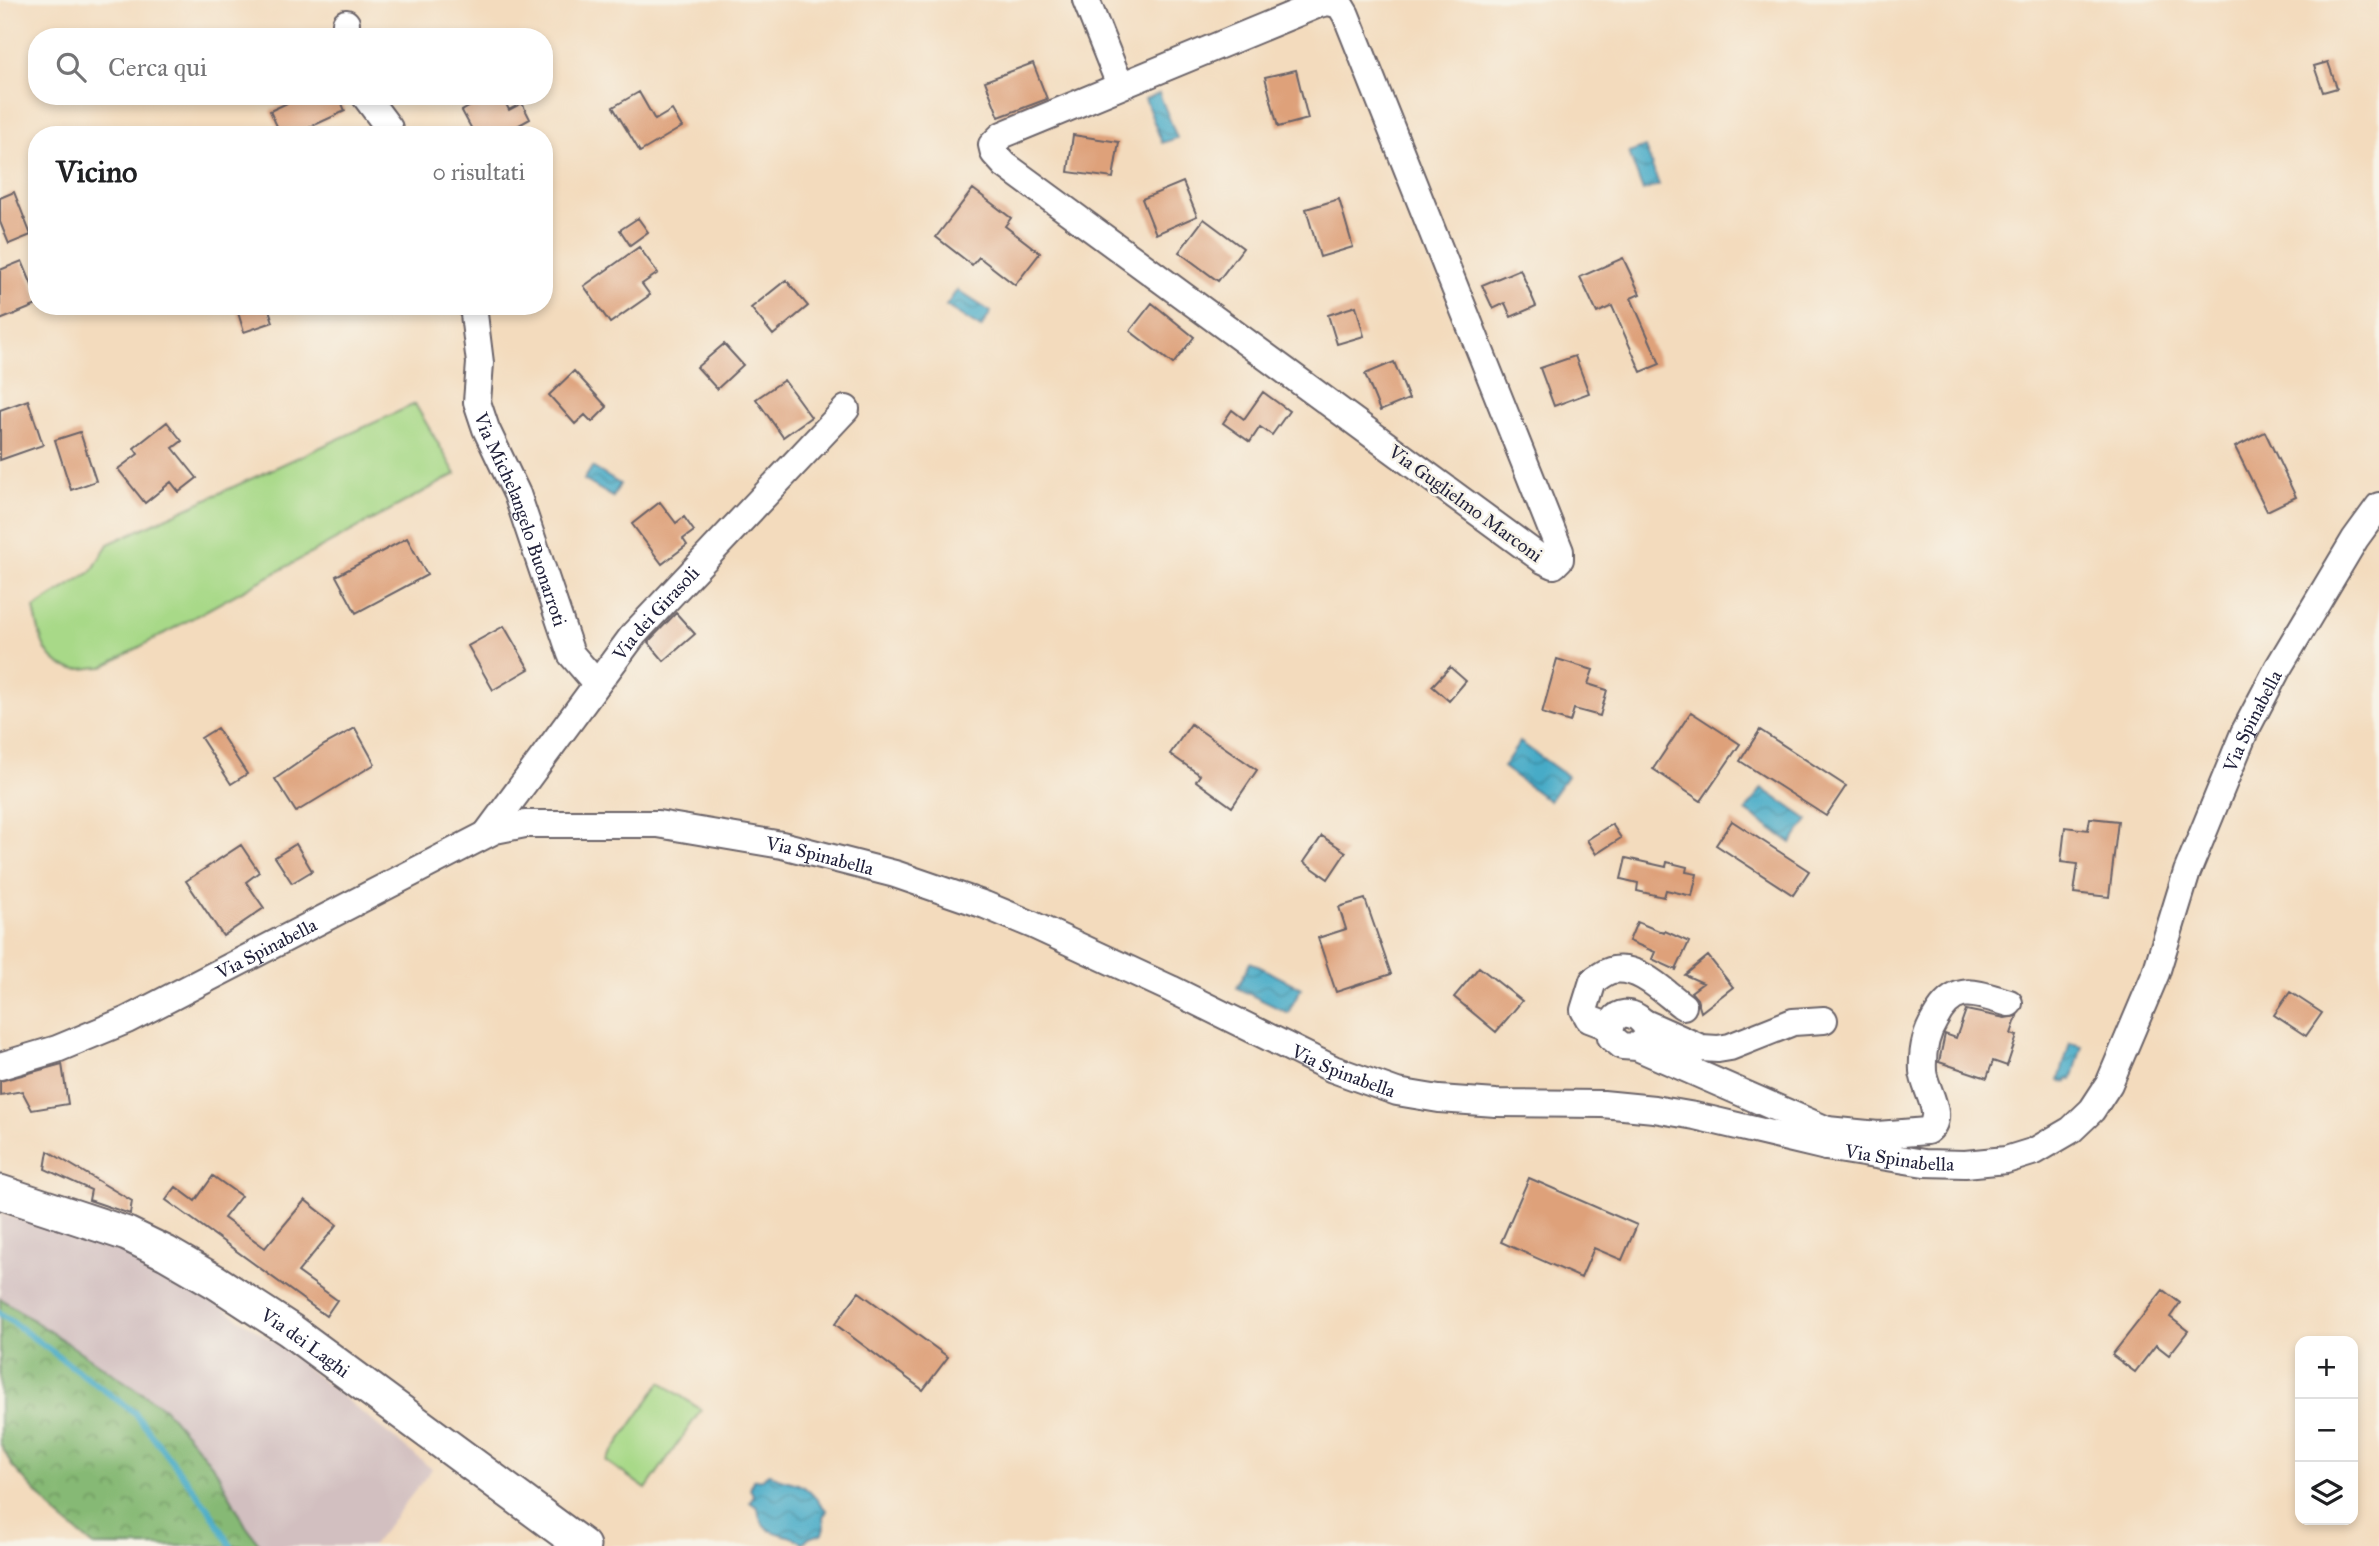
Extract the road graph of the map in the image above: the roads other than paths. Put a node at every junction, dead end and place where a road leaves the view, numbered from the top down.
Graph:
1 (1086, 0) edge
2 (1120, 85) junction
3 (372, 105) edge
4 (388, 126) edge
5 (474, 315) edge
6 (846, 410) dead end
7 (2379, 506) edge
8 (596, 683) junction
9 (488, 832) junction
10 (2008, 1003) dead end
11 (1683, 1006) dead end
12 (1825, 1020) dead end
13 (1641, 1035) junction
14 (0, 1066) edge
15 (1826, 1139) junction
16 (0, 1192) edge
17 (583, 1546) edge

1 - 2 street
2 - 2 street, Via Guglielmo Marconi
3 - 4 street
5 - 8 street, Via Michelangelo Buonarroti
6 - 8 street, Via dei Girasoli
7 - 15 street, Via Spinabella
8 - 9 street, Via dei Girasoli
9 - 14 street, Via Spinabella
9 - 15 street, Via Spinabella
10 - 15 street
11 - 13 street
12 - 13 street
13 - 15 street
16 - 17 main road, Via dei Laghi

